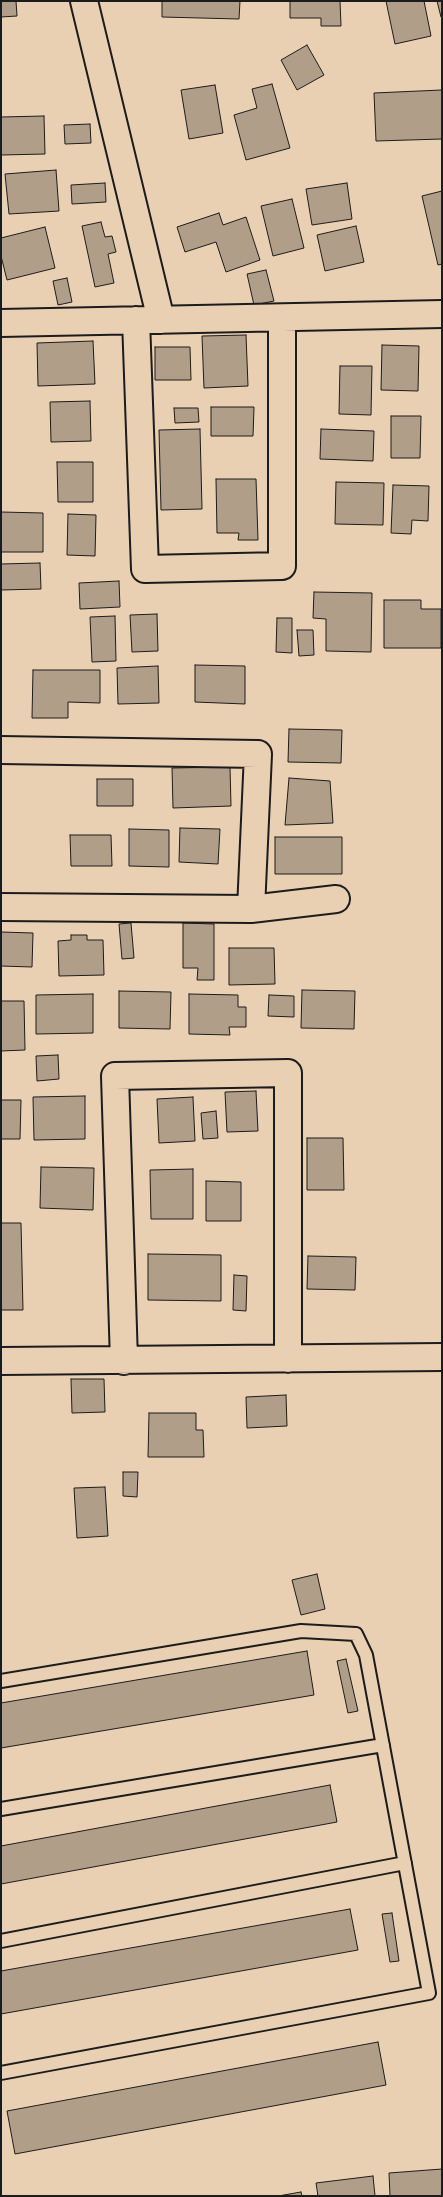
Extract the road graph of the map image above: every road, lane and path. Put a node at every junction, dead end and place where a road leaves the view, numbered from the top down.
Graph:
1 (84, 1) edge
2 (442, 314) edge
3 (282, 318) junction
4 (149, 320) junction
5 (1, 323) edge
6 (1, 750) edge
7 (336, 899) dead end
8 (1, 907) edge
9 (251, 909) junction
10 (442, 1357) edge
11 (288, 1359) junction
12 (124, 1360) junction
13 (1, 1361) edge
14 (1, 1681) edge
15 (383, 1745) junction
16 (1, 1809) edge
17 (405, 1863) junction
18 (1, 1941) edge
19 (1, 2073) edge

1 - 4 street
2 - 3 street
3 - 4 street
3 - 4 street
4 - 5 street
6 - 9 street
7 - 9 street
8 - 9 street
10 - 11 street
11 - 12 street
11 - 12 street
12 - 13 street
14 - 15 lane
15 - 16 lane
15 - 17 lane
17 - 18 lane
17 - 19 lane

